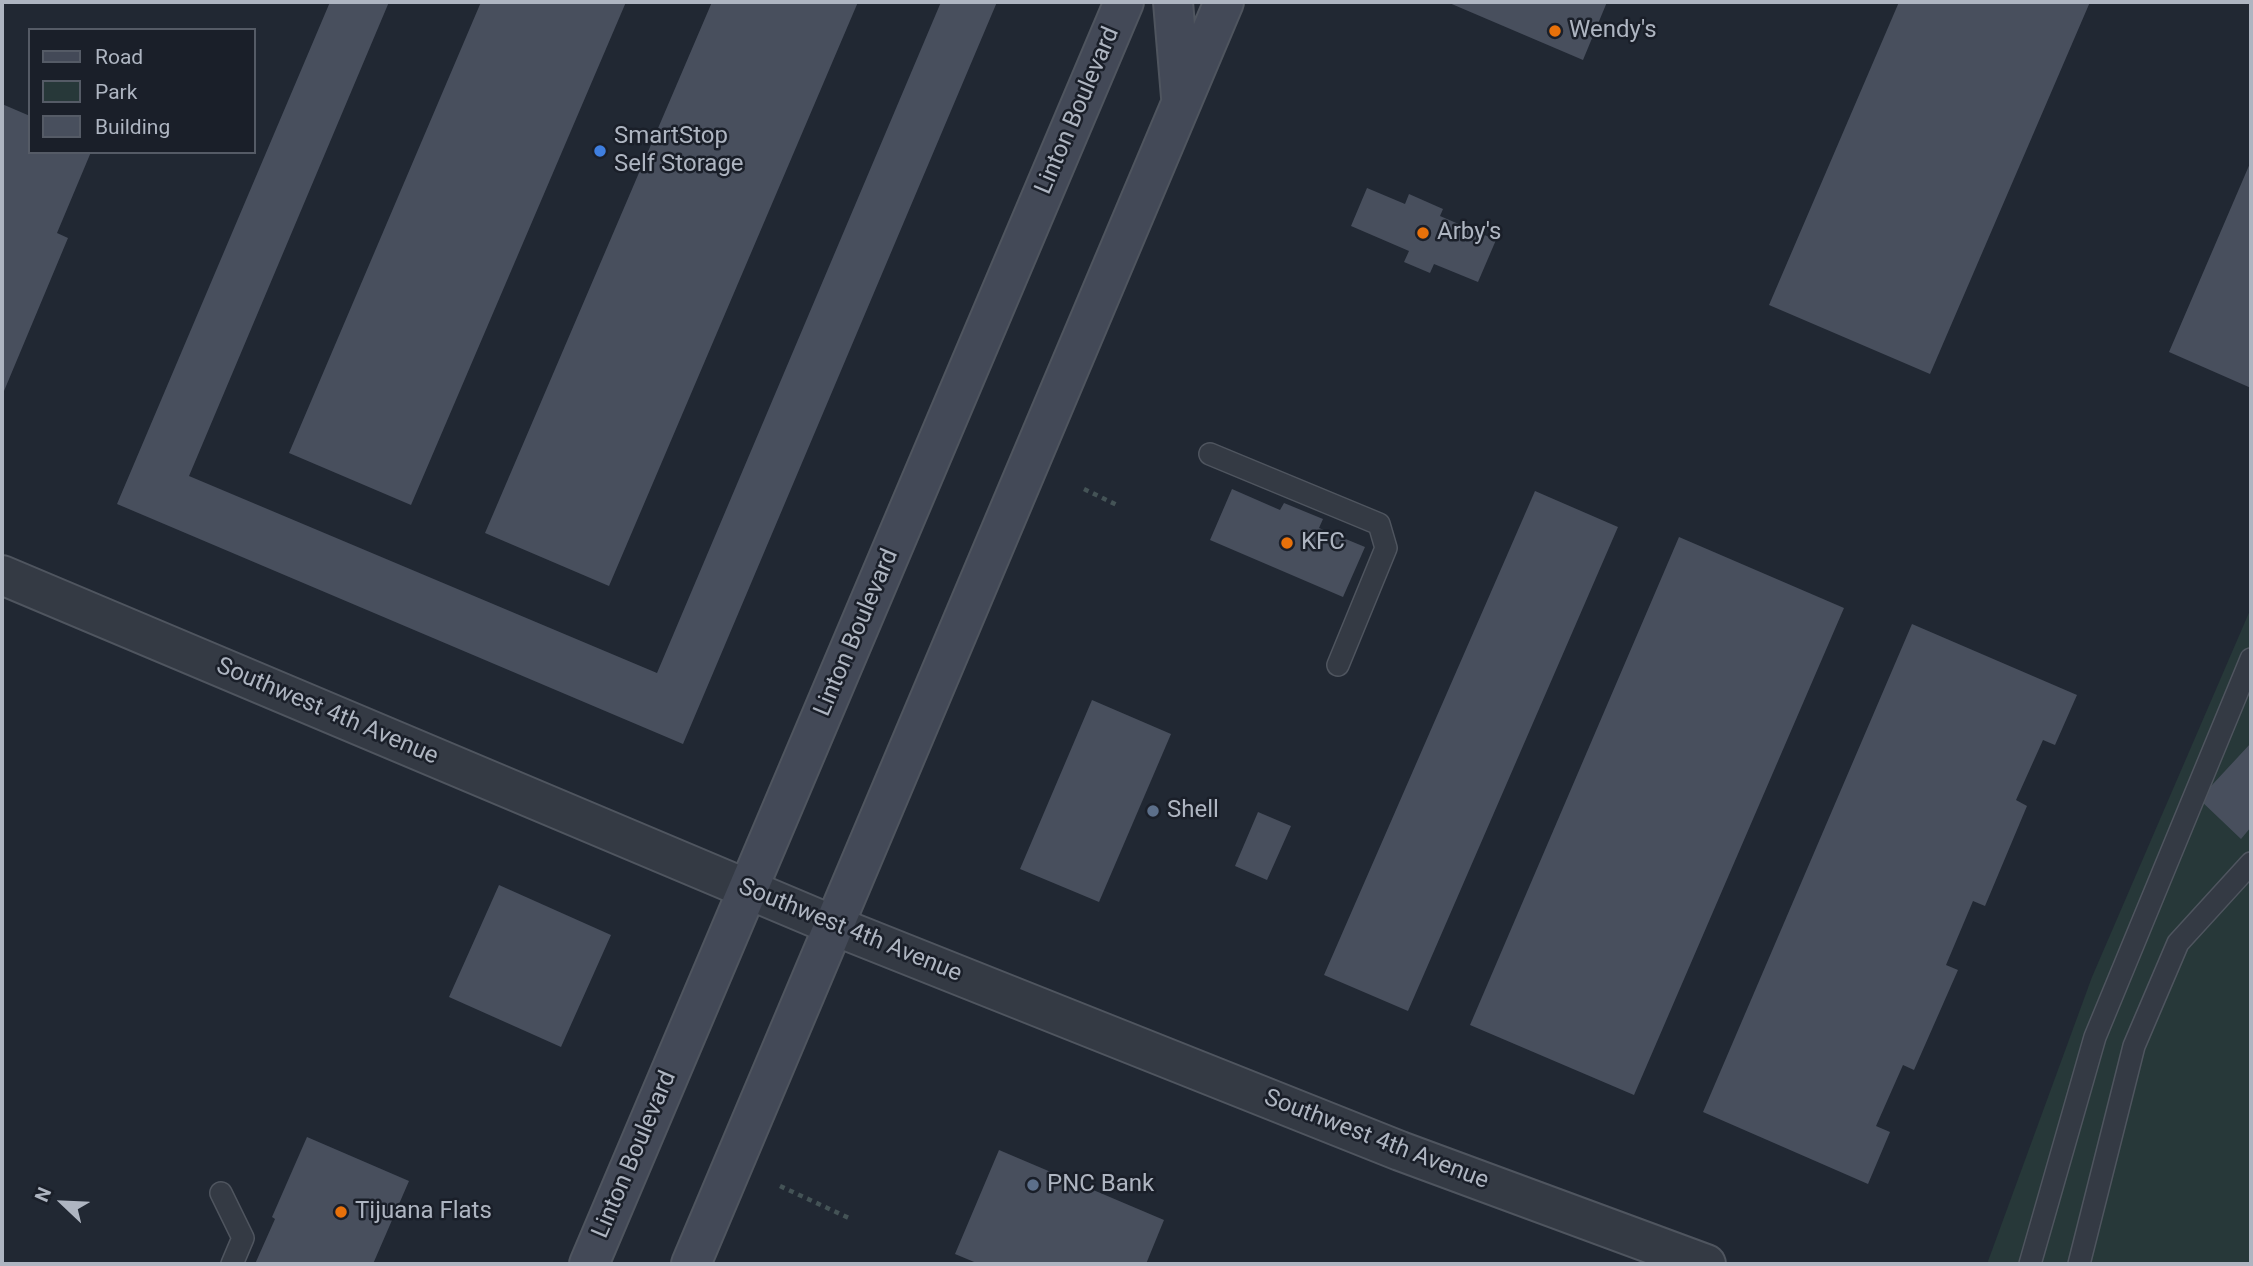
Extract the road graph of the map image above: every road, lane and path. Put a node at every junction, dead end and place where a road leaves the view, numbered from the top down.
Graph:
1 (1124, 2) edge
2 (1173, 2) edge
3 (1224, 2) edge
4 (1182, 103) junction
5 (1210, 454) dead end
6 (1084, 489) dead end
7 (1119, 506) dead end
8 (2, 575) edge
9 (2251, 659) edge
10 (1338, 665) dead end
11 (2251, 863) edge
12 (748, 889) junction
13 (835, 926) junction
14 (780, 1186) dead end
15 (221, 1193) dead end
16 (851, 1219) dead end
17 (232, 1264) edge
18 (589, 1264) edge
19 (691, 1264) edge
20 (1706, 1264) edge
21 (2030, 1264) edge
22 (2080, 1264) edge

1 - 12 main road, Linton Boulevard
2 - 4 main road
3 - 4 main road
4 - 13 main road
5 - 10 lane
6 - 7 path
8 - 12 street, Southwest 4th Avenue
9 - 21 lane
11 - 22 lane
12 - 13 street, Southwest 4th Avenue
12 - 18 main road, Linton Boulevard
13 - 19 main road
13 - 20 street, Southwest 4th Avenue
14 - 16 path
15 - 17 lane

